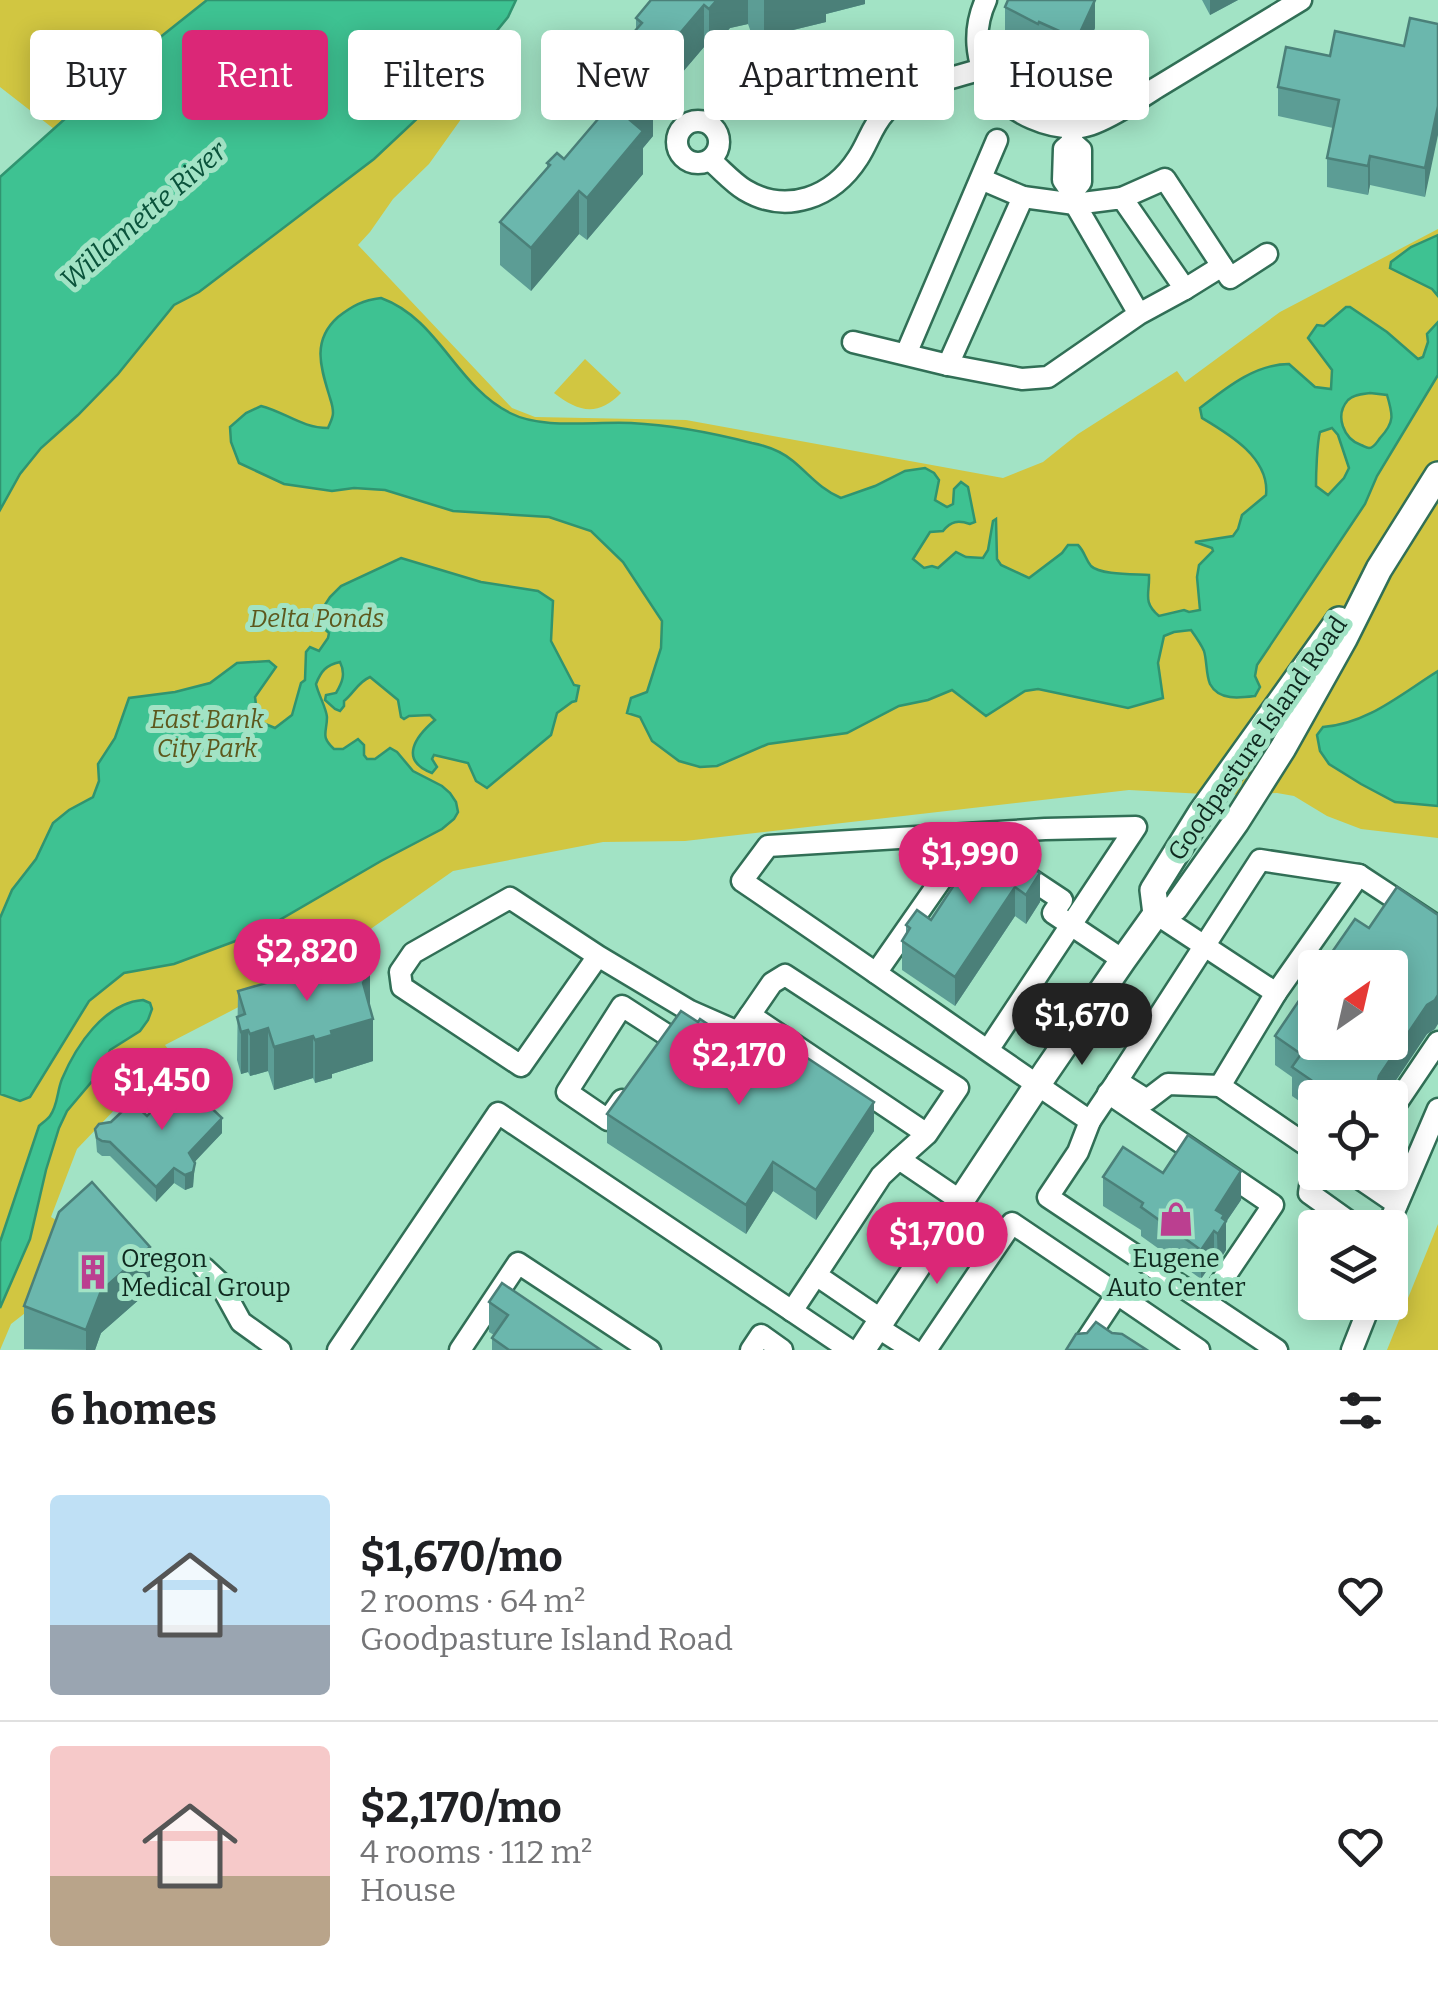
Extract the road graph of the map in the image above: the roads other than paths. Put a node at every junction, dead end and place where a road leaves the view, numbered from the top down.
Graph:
1 (986, 0) edge
2 (1301, 0) edge
3 (978, 30) edge
4 (974, 72) edge
5 (1035, 120) edge
6 (1072, 134) junction
7 (998, 140) dead end
8 (710, 160) dead end
9 (980, 179) junction
10 (1023, 198) junction
11 (1122, 198) junction
12 (1073, 199) junction
13 (1267, 254) dead end
14 (1222, 266) junction
15 (1185, 289) junction
16 (1139, 314) junction
17 (853, 342) dead end
18 (906, 354) junction
19 (948, 365) junction
20 (1438, 475) edge
21 (1023, 831) junction
22 (973, 834) junction
23 (1358, 875) junction
24 (1156, 914) junction
25 (1072, 926) junction
26 (1438, 927) edge
27 (1204, 945) junction
28 (598, 956) junction
29 (1123, 960) junction
30 (876, 972) junction
31 (1276, 993) junction
32 (690, 1011) junction
33 (750, 1015) junction
34 (1438, 1042) edge
35 (988, 1050) junction
36 (1037, 1085) junction
37 (1220, 1086) junction
38 (1408, 1086) edge
39 (1112, 1087) junction
40 (629, 1090) edge
41 (1438, 1109) edge
42 (1090, 1121) junction
43 (927, 1134) junction
44 (1298, 1141) edge
45 (899, 1159) junction
46 (1310, 1190) edge
47 (1376, 1190) edge
48 (961, 1200) junction
49 (1397, 1204) junction
50 (1332, 1210) edge
51 (1394, 1210) edge
52 (204, 1268) dead end
53 (816, 1275) junction
54 (1117, 1294) junction
55 (1207, 1303) junction
56 (792, 1311) junction
57 (1364, 1320) edge
58 (880, 1323) junction
59 (1086, 1341) edge
60 (1110, 1344) edge
61 (272, 1348) edge
62 (338, 1350) edge
63 (460, 1350) edge
64 (650, 1350) edge
65 (751, 1350) edge
66 (782, 1350) edge
67 (850, 1350) edge
68 (862, 1350) edge
69 (913, 1350) edge
70 (926, 1350) edge
71 (1199, 1350) edge
72 (1277, 1350) edge
73 (1352, 1350) edge

1 - 3 street
2 - 6 street
4 - 8 street
5 - 6 street
6 - 12 street
7 - 9 street
9 - 10 street
9 - 18 street
10 - 12 street
10 - 19 street
11 - 12 street
11 - 14 street
11 - 15 street
12 - 16 street
13 - 14 street
14 - 15 street
15 - 16 street
16 - 19 street
17 - 18 street
18 - 19 street
20 - 24 main road, Goodpasture Island Road
21 - 22 street
21 - 25 street
21 - 25 street
22 - 30 street
22 - 30 street
23 - 26 street
23 - 27 street
23 - 31 street
24 - 27 street
24 - 29 main road, Goodpasture Island Road
25 - 29 street
25 - 35 street
27 - 31 street
27 - 39 street
28 - 28 street
28 - 32 street
29 - 36 main road, Goodpasture Island Road
30 - 35 street
31 - 37 street
32 - 33 street
32 - 40 street
33 - 43 street
33 - 43 street
34 - 38 street
35 - 36 street
36 - 42 street
36 - 48 main road, Goodpasture Island Road
37 - 39 street
37 - 44 street
39 - 42 street
39 - 55 street
41 - 49 street
42 - 55 street
43 - 45 street
45 - 48 street
45 - 53 street
46 - 50 street
47 - 49 street
48 - 58 main road, Goodpasture Island Road
49 - 51 street
52 - 61 street
53 - 56 street
53 - 58 street
54 - 59 street
54 - 70 street
54 - 71 street
55 - 72 street
56 - 62 street
56 - 67 street
57 - 73 street
58 - 68 main road, Goodpasture Island Road
58 - 69 street
59 - 60 street
63 - 64 street
65 - 66 street

